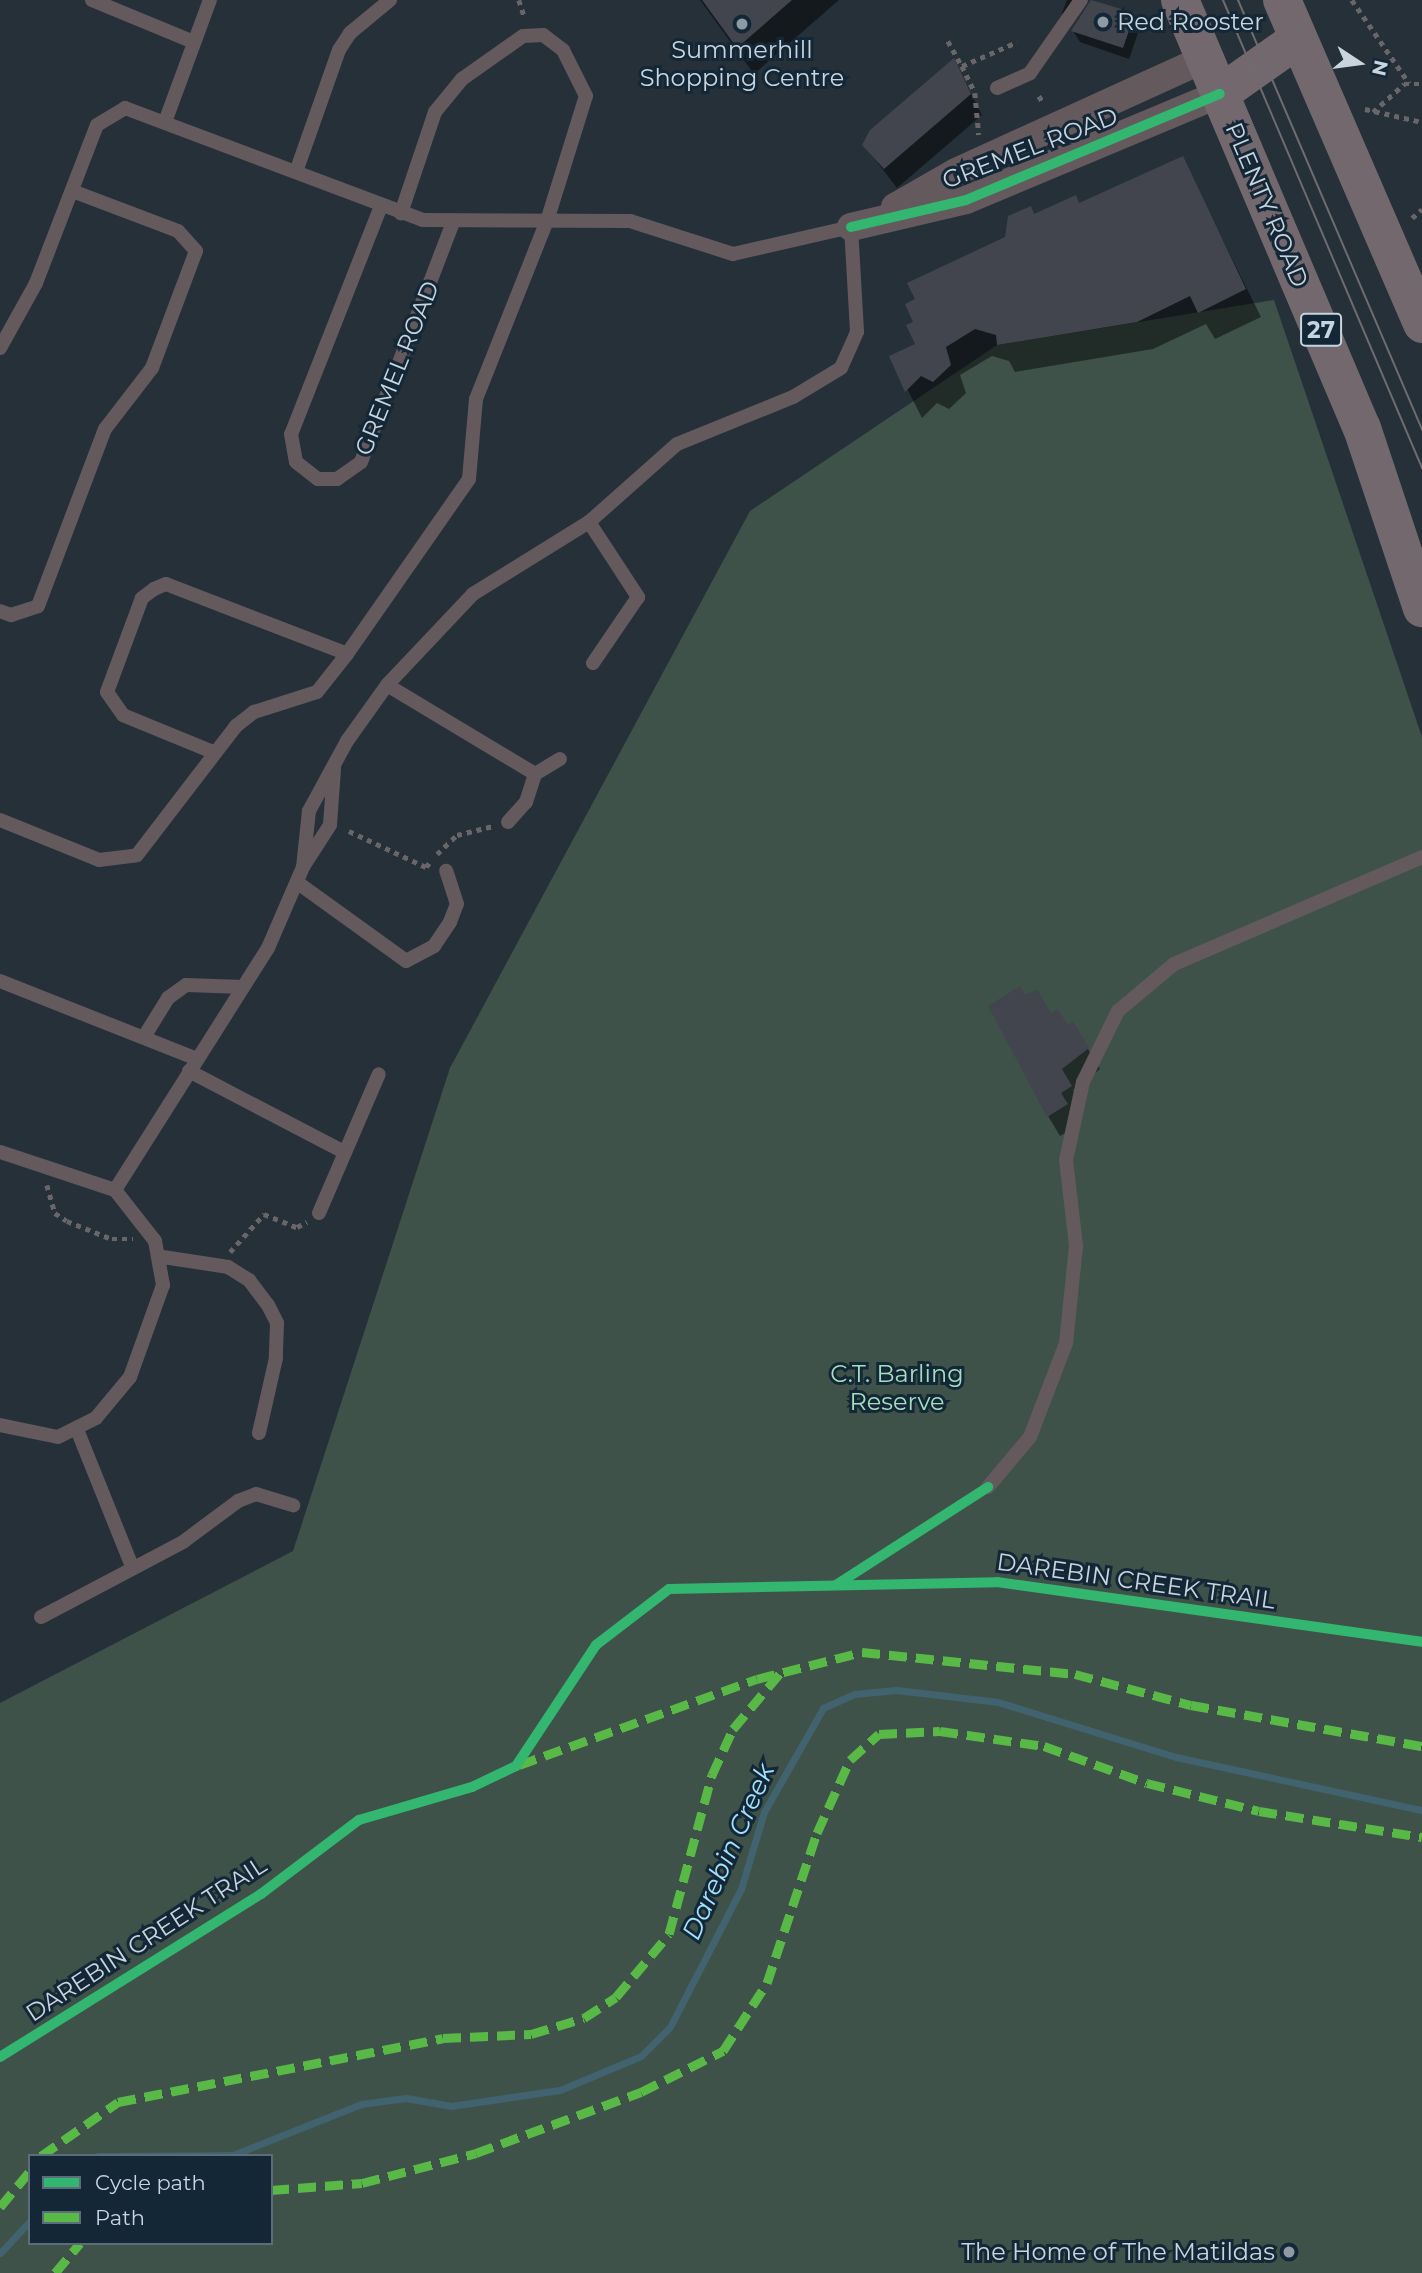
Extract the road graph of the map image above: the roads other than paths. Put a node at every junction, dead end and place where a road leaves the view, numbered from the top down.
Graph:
1 (92, 0) edge
2 (210, 0) edge
3 (390, 0) edge
4 (1081, 0) edge
5 (1180, 0) edge
6 (1282, 0) edge
7 (1298, 39) junction
8 (194, 43) junction
9 (1206, 58) junction
10 (997, 89) dead end
11 (1220, 94) junction
12 (165, 121) junction
13 (296, 172) junction
14 (72, 191) junction
15 (381, 206) junction
16 (401, 213) junction
17 (454, 220) junction
18 (547, 220) junction
19 (863, 223) junction
20 (1422, 324) edge
21 (0, 348) edge
22 (589, 522) junction
23 (1422, 608) edge
24 (0, 611) edge
25 (347, 654) junction
26 (593, 663) dead end
27 (387, 685) junction
28 (213, 752) junction
29 (561, 759) dead end
30 (334, 766) junction
31 (535, 774) junction
32 (0, 820) edge
33 (508, 822) road end
34 (1421, 858) edge
35 (303, 867) junction
36 (446, 871) dead end
37 (298, 883) junction
38 (0, 981) edge
39 (243, 987) junction
40 (144, 1037) junction
41 (193, 1065) junction
42 (379, 1074) dead end
43 (0, 1152) edge
44 (344, 1152) junction
45 (115, 1190) junction
46 (319, 1213) road end
47 (163, 1257) junction
48 (0, 1425) edge
49 (78, 1432) junction
50 (259, 1433) dead end
51 (988, 1487) dead end
52 (293, 1505) dead end
53 (132, 1566) junction
54 (41, 1617) dead end

1 - 8 lane
2 - 8 lane
3 - 13 lane
4 - 10 lane
5 - 9 highway, PLENTY ROAD / 27
6 - 7 highway
7 - 9 highway
7 - 11 highway
7 - 20 highway
8 - 12 lane
9 - 11 highway, PLENTY ROAD / 27
9 - 19 street, GREMEL ROAD
11 - 19 street, GREMEL ROAD
11 - 23 highway, PLENTY ROAD / 27
12 - 13 lane, GREMEL ROAD
12 - 14 lane, GREMEL ROAD
13 - 15 lane, GREMEL ROAD
14 - 21 lane, GREMEL ROAD
14 - 24 lane
15 - 16 lane, GREMEL ROAD
15 - 17 lane, GREMEL ROAD
16 - 17 lane, GREMEL ROAD
16 - 18 lane
17 - 18 lane, GREMEL ROAD
18 - 19 lane, GREMEL ROAD
18 - 25 lane
19 - 22 lane
22 - 26 lane
22 - 27 lane
25 - 28 lane
25 - 28 lane
27 - 30 lane
27 - 31 lane
28 - 32 lane
29 - 31 lane
30 - 35 lane
30 - 35 lane
31 - 33 lane
34 - 51 lane
35 - 37 lane
36 - 37 lane
37 - 39 lane
38 - 40 lane
39 - 40 lane
39 - 41 lane
40 - 41 lane
41 - 44 lane
41 - 45 lane
42 - 44 lane
43 - 45 lane
44 - 46 lane
45 - 47 lane
47 - 49 lane
47 - 50 lane
48 - 49 lane
49 - 53 lane
52 - 53 lane
53 - 54 lane

